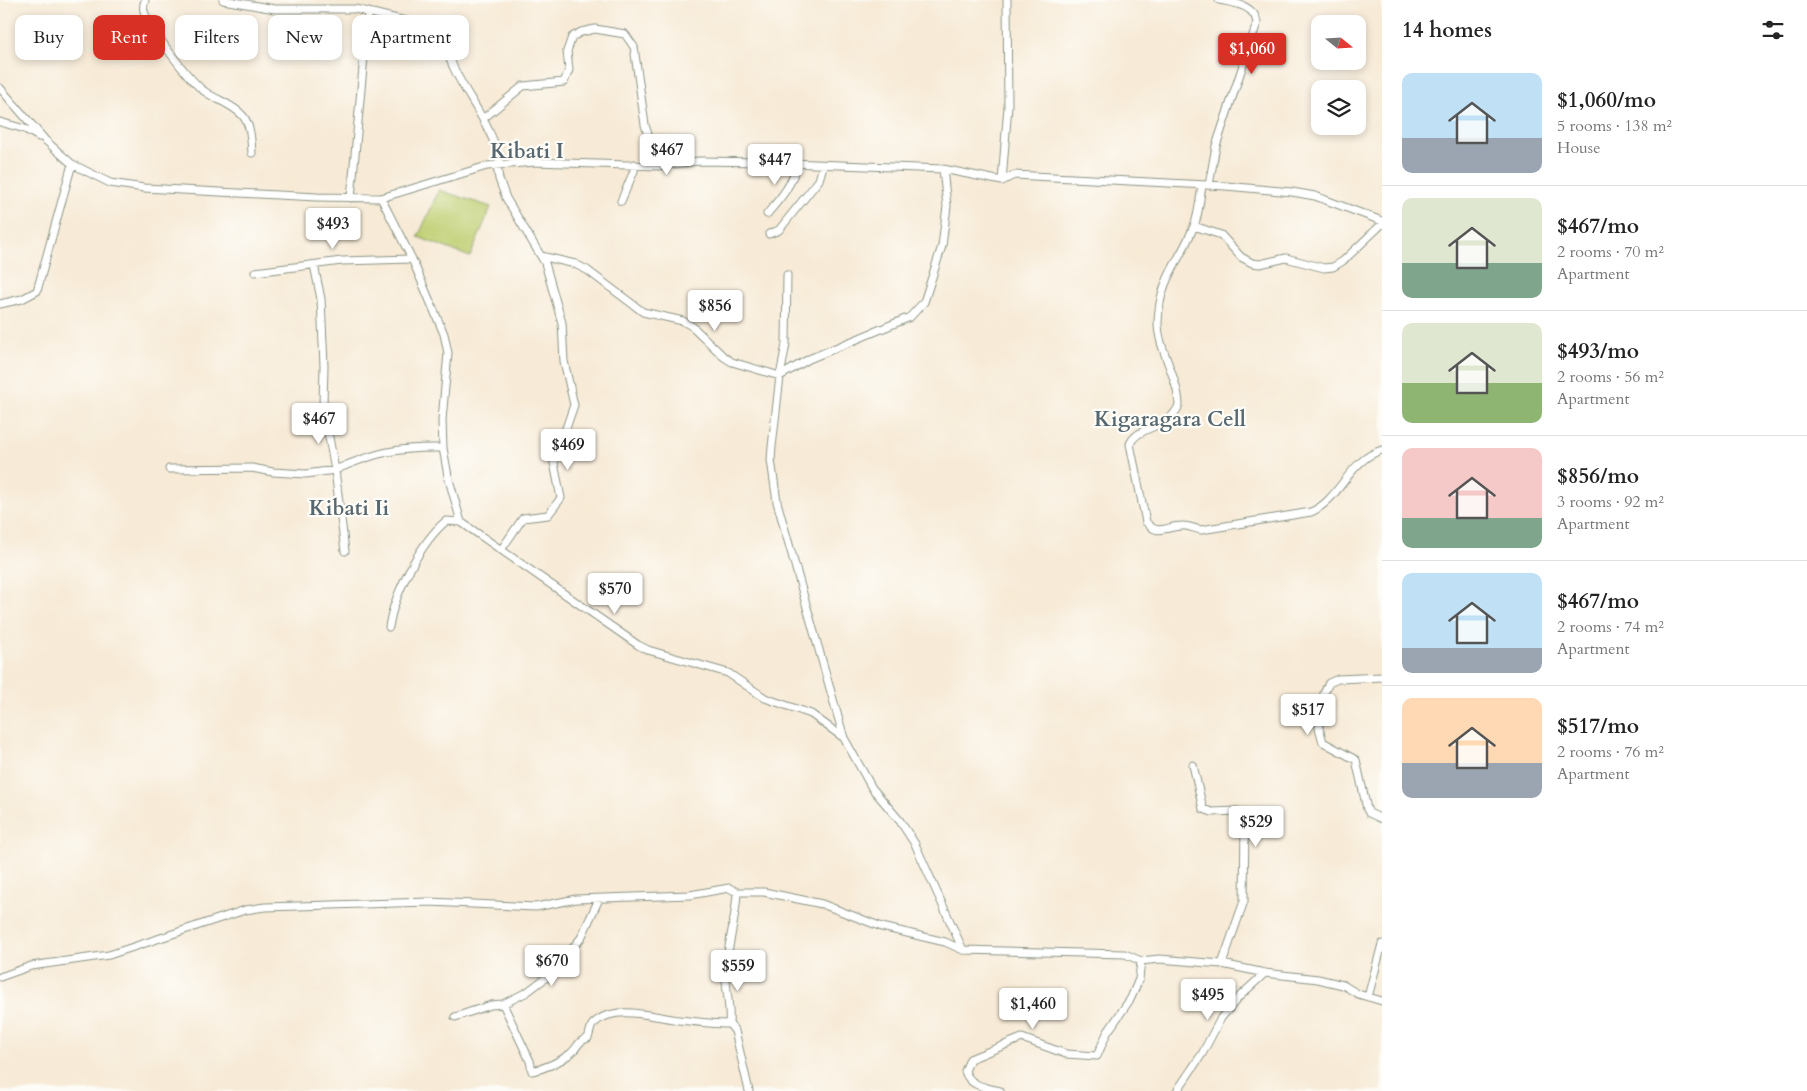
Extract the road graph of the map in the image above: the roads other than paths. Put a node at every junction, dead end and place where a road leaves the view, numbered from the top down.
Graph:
1 (145, 0) edge
2 (222, 0) edge
3 (1007, 0) edge
4 (1219, 0) edge
5 (368, 13) junction
6 (0, 88) edge
7 (484, 118) junction
8 (0, 122) edge
9 (45, 140) junction
10 (252, 152) dead end
11 (72, 164) junction
12 (634, 164) junction
13 (796, 164) junction
14 (499, 165) junction
15 (658, 166) junction
16 (823, 166) junction
17 (943, 169) junction
18 (1002, 180) junction
19 (1206, 185) junction
20 (351, 198) junction
21 (381, 198) junction
22 (621, 201) dead end
23 (767, 214) dead end
24 (1382, 223) edge
25 (1194, 226) junction
26 (769, 234) dead end
27 (540, 256) junction
28 (412, 259) junction
29 (323, 262) junction
30 (314, 264) junction
31 (255, 272) dead end
32 (316, 273) junction
33 (787, 276) dead end
34 (0, 304) edge
35 (780, 376) junction
36 (443, 448) junction
37 (1382, 450) edge
38 (169, 469) dead end
39 (335, 470) junction
40 (461, 522) junction
41 (501, 550) junction
42 (345, 551) dead end
43 (389, 627) dead end
44 (1382, 677) edge
45 (844, 738) junction
46 (1193, 765) dead end
47 (1382, 819) edge
48 (737, 892) junction
49 (599, 899) junction
50 (1382, 944) edge
51 (964, 950) junction
52 (1141, 960) junction
53 (1222, 964) junction
54 (1265, 973) junction
55 (0, 977) edge
56 (1368, 997) junction
57 (1382, 1001) edge
58 (503, 1004) junction
59 (455, 1017) dead end
60 (729, 1024) junction
61 (749, 1091) edge
62 (1000, 1091) edge
63 (1177, 1091) edge

1 - 10 street
2 - 5 street
3 - 18 street
4 - 19 street
5 - 7 street
5 - 20 street
6 - 9 street
7 - 14 street
7 - 15 street
8 - 9 street
9 - 11 street
11 - 20 street
11 - 34 street
12 - 14 street
12 - 15 street
12 - 22 street
13 - 15 street
13 - 16 street
13 - 23 street
14 - 21 street
14 - 27 street
16 - 17 street
16 - 26 street
17 - 18 street
17 - 35 street
18 - 19 street
19 - 24 street
19 - 25 street
20 - 21 street
21 - 28 street
24 - 25 street
25 - 37 street
27 - 35 street
27 - 41 street
28 - 29 street
28 - 36 street
29 - 30 street
29 - 32 street
30 - 31 street
30 - 32 street
32 - 39 street
33 - 35 street
35 - 45 street
36 - 39 street
36 - 40 street
38 - 39 street
39 - 42 street
40 - 41 street
40 - 43 street
41 - 45 street
44 - 47 street
45 - 51 street
46 - 53 street
48 - 49 street
48 - 51 street
48 - 60 street
49 - 55 street
49 - 58 street
50 - 56 street
51 - 52 street
52 - 53 street
52 - 62 street
53 - 54 street
54 - 56 street
54 - 63 street
56 - 57 street
58 - 59 street
58 - 60 street
60 - 61 street

